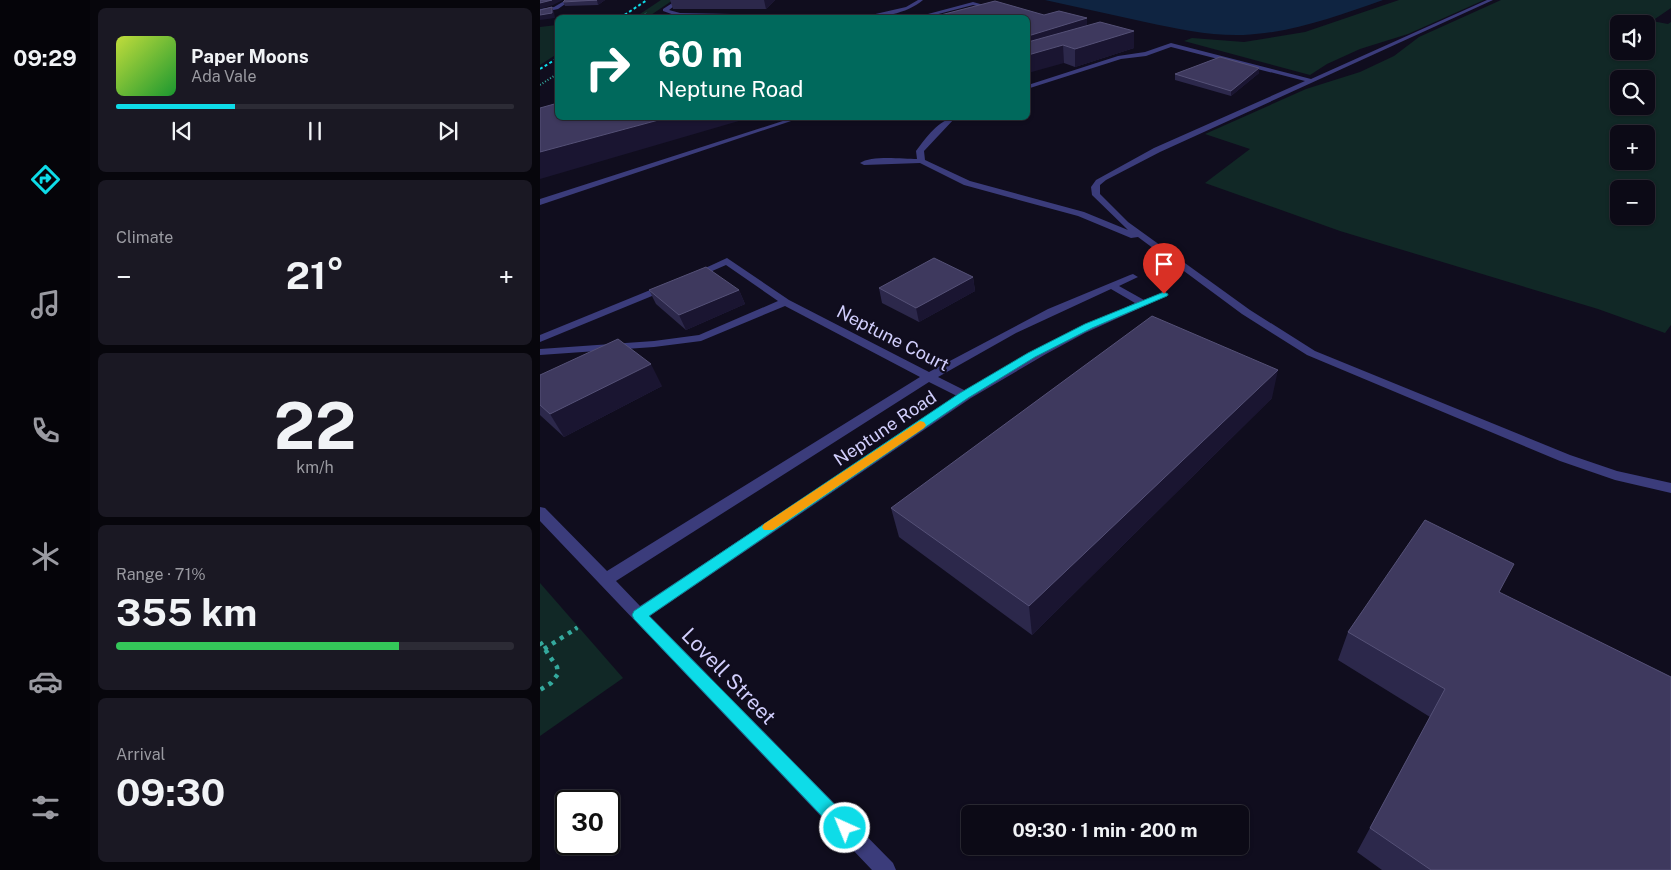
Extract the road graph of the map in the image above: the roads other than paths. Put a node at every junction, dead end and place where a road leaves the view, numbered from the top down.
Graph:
1 (569, 0) edge
2 (680, 0) edge
3 (921, 0) edge
4 (1491, 0) edge
5 (540, 11) edge
6 (680, 15) edge
7 (874, 15) edge
8 (927, 15) edge
9 (972, 15) edge
10 (1313, 81) junction
11 (1030, 86) edge
12 (792, 120) edge
13 (950, 120) edge
14 (921, 161) junction
15 (864, 164) dead end
16 (540, 202) edge
17 (1157, 246) junction
18 (1133, 277) dead end
19 (1111, 285) junction
20 (1164, 294) dead end
21 (785, 302) junction
22 (1142, 303) junction
23 (540, 339) edge
24 (540, 352) edge
25 (928, 375) junction
26 (964, 395) junction
27 (1671, 488) edge
28 (540, 512) edge
29 (605, 580) junction
30 (639, 615) junction
31 (886, 870) edge

1 - 5 street
2 - 6 street
3 - 7 street
4 - 10 street
8 - 9 street
10 - 11 street
10 - 17 street
12 - 16 street
13 - 14 street
14 - 15 street
14 - 17 street
17 - 27 street
18 - 19 street, Neptune Road
19 - 22 street
19 - 25 street, Neptune Road
20 - 22 street, Neptune Road
21 - 23 street, Neptune Court
21 - 24 street
21 - 25 street, Neptune Court
22 - 26 street, Neptune Road
25 - 26 street, Neptune Court
25 - 29 street, Neptune Road
26 - 30 street, Neptune Road
28 - 29 street, Lovell Street
29 - 30 street, Lovell Street
30 - 31 street, Lovell Street

